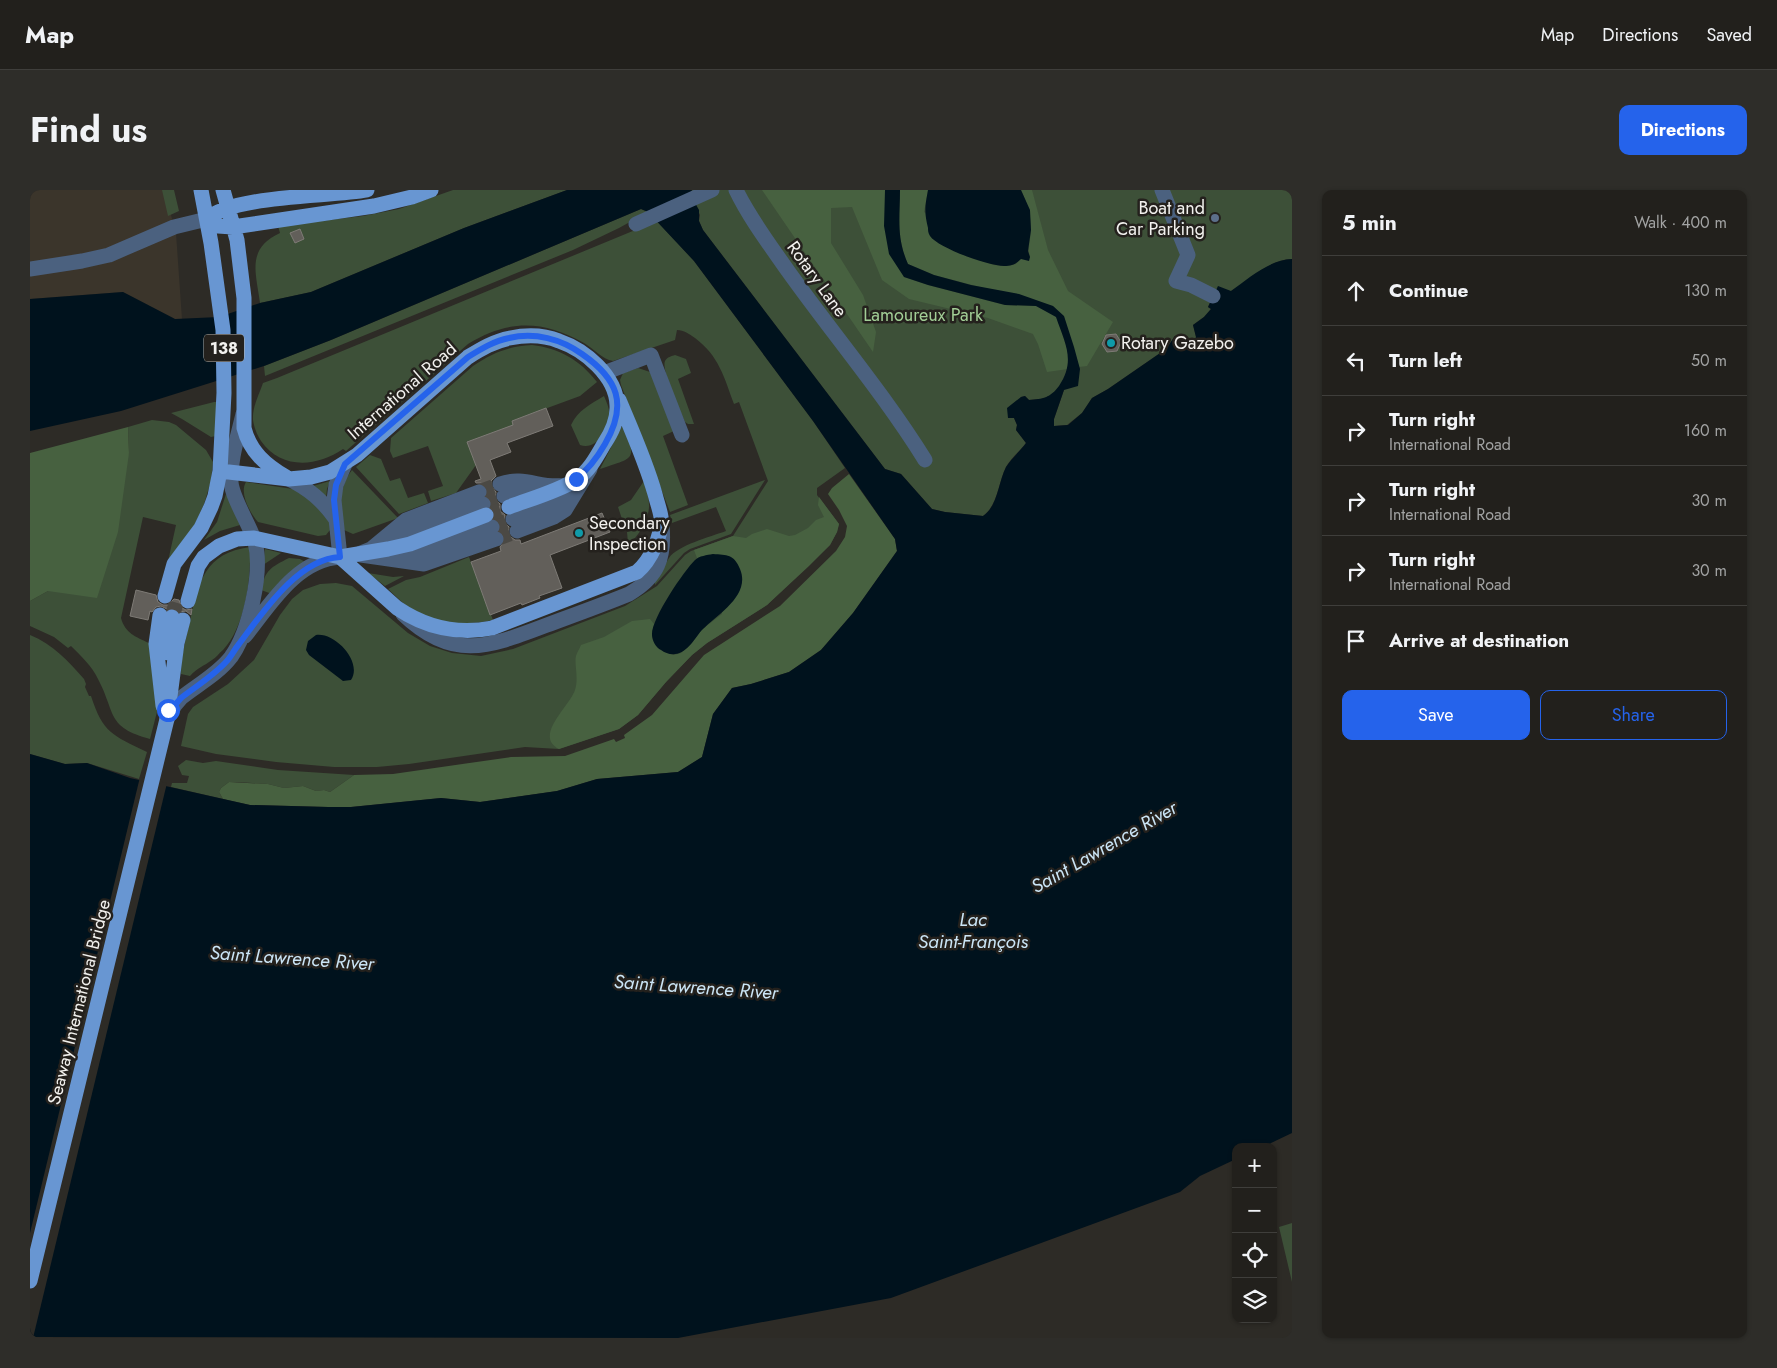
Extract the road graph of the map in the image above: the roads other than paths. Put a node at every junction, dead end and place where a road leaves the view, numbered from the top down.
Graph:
1 (201, 190) edge
2 (223, 190) edge
3 (331, 190) edge
4 (367, 190) edge
5 (431, 190) edge
6 (712, 190) edge
7 (736, 190) edge
8 (1162, 190) edge
9 (350, 193) junction
10 (228, 208) junction
11 (207, 219) junction
12 (636, 224) dead end
13 (233, 227) junction
14 (30, 268) edge
15 (1213, 296) dead end
16 (604, 373) junction
17 (615, 392) junction
18 (243, 412) junction
19 (682, 435) dead end
20 (925, 460) dead end
21 (345, 464) junction
22 (226, 471) junction
23 (289, 479) junction
24 (573, 485) junction
25 (508, 507) junction
26 (487, 515) junction
27 (661, 516) junction
28 (336, 518) junction
29 (254, 538) junction
30 (356, 553) junction
31 (397, 608) junction
32 (238, 645) junction
33 (166, 720) junction
34 (30, 1281) edge

1 - 11 main road, 138
2 - 10 main road, 138
3 - 9 main road
4 - 9 main road
5 - 13 main road
6 - 12 street
7 - 20 street, Rotary Lane
8 - 15 street
9 - 10 main road
10 - 11 main road
10 - 13 main road, 138
11 - 13 main road
11 - 14 street
11 - 22 main road, 138
13 - 18 main road, 138
16 - 17 main road, International Road
16 - 19 street
16 - 21 main road, International Road
17 - 24 main road, International Road
17 - 27 main road
18 - 22 street
18 - 23 main road
21 - 23 main road, International Road
21 - 28 street
22 - 23 main road, International Road
22 - 29 street
22 - 29 main road
23 - 28 street
24 - 25 main road, International Road
24 - 25 street
24 - 25 street
26 - 30 main road
26 - 30 street
26 - 30 street
27 - 31 main road
27 - 31 street
28 - 30 street
29 - 30 main road
29 - 32 street
30 - 31 main road
30 - 32 street
32 - 33 street
33 - 33 main road
33 - 34 main road, Seaway International Bridge

